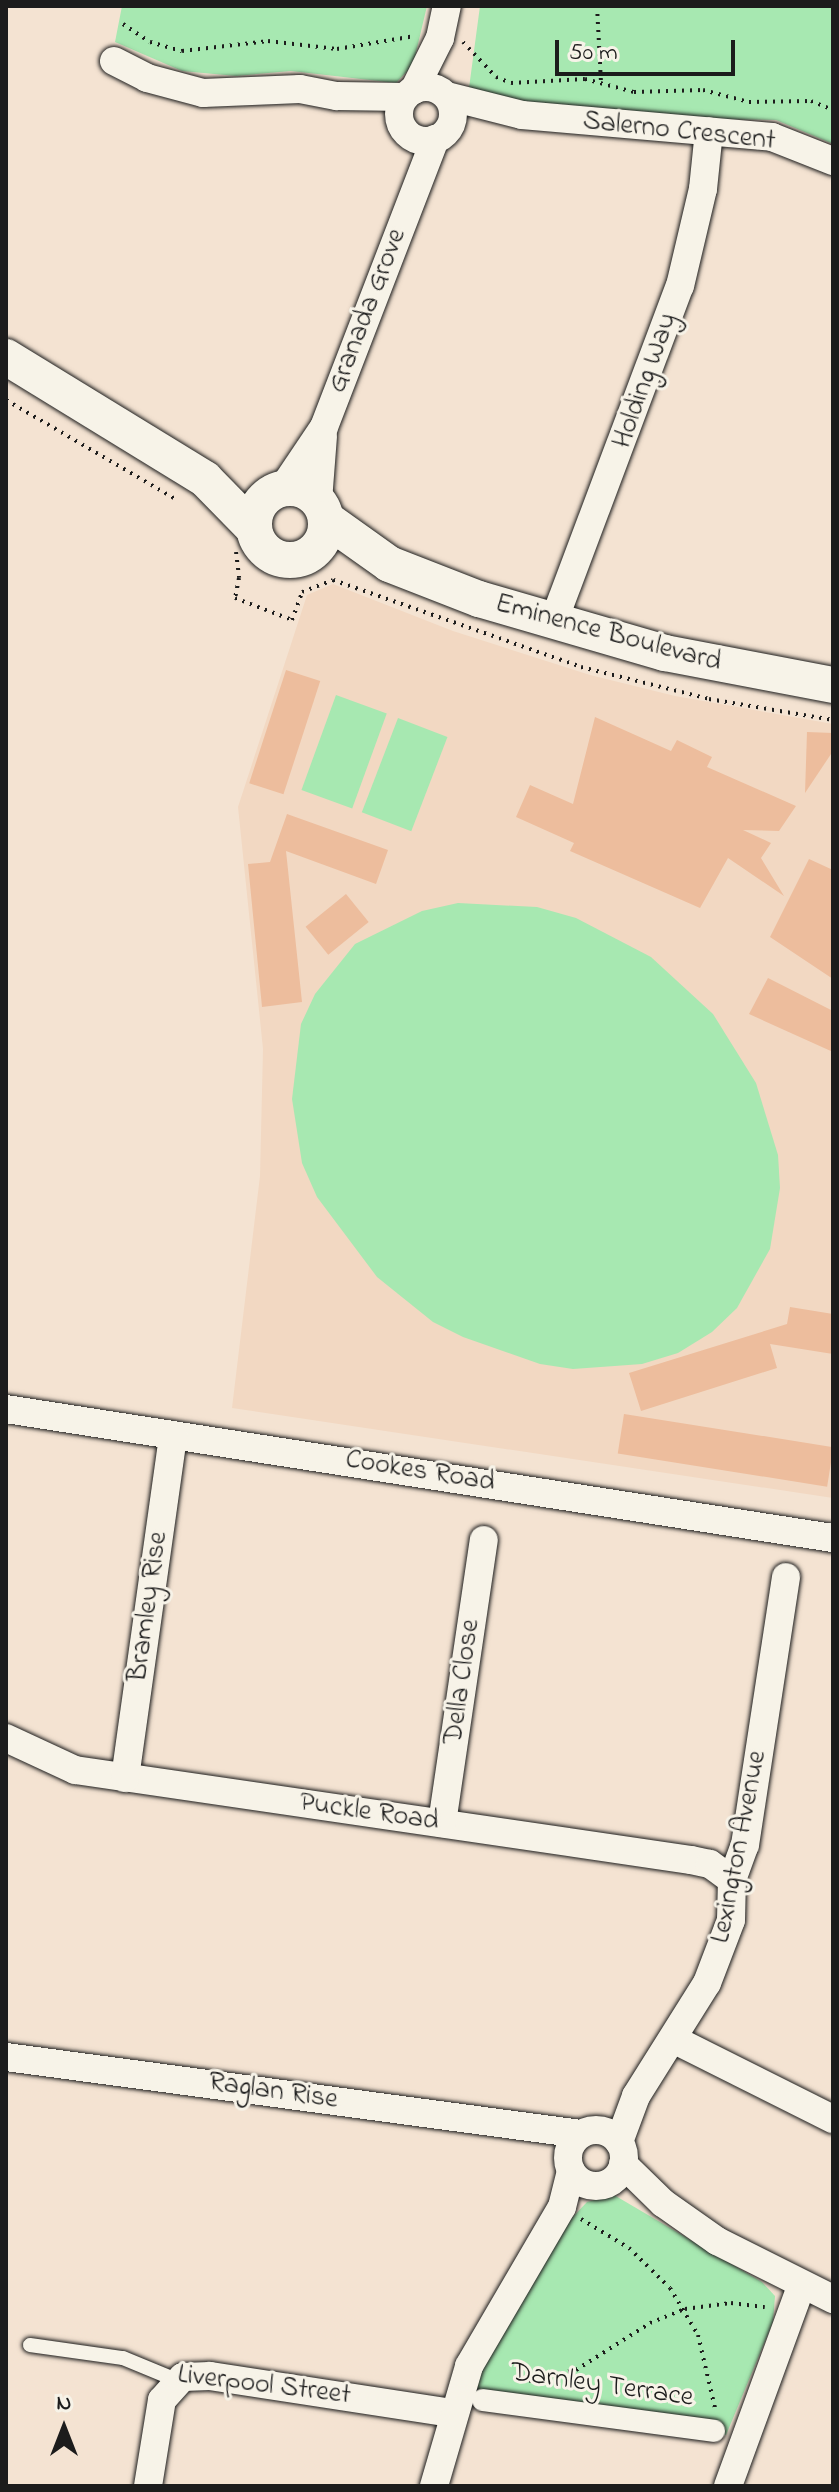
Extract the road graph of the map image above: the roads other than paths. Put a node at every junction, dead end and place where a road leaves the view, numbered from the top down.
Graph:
1 (447, 6) edge
2 (440, 38) junction
3 (114, 61) dead end
4 (409, 93) junction
5 (446, 94) junction
6 (337, 96) junction
7 (522, 115) junction
8 (424, 131) junction
9 (709, 131) junction
10 (833, 161) edge
11 (6, 357) edge
12 (324, 427) junction
13 (276, 491) junction
14 (198, 493) junction
15 (322, 510) junction
16 (244, 537) junction
17 (309, 555) junction
18 (389, 564) junction
19 (553, 623) junction
20 (833, 685) edge
21 (6, 1409) edge
22 (173, 1435) junction
23 (833, 1538) edge
24 (484, 1540) dead end
25 (786, 1577) dead end
26 (6, 1738) edge
27 (125, 1778) junction
28 (442, 1823) junction
29 (732, 1880) junction
30 (673, 2039) junction
31 (6, 2045) edge
32 (19, 2058) edge
33 (833, 2119) edge
34 (595, 2158) junction
35 (801, 2286) junction
36 (833, 2299) edge
37 (30, 2345) dead end
38 (176, 2380) junction
39 (483, 2400) dead end
40 (453, 2413) junction
41 (714, 2431) road end
42 (148, 2486) edge
43 (434, 2486) edge
44 (728, 2486) edge

1 - 2 street
2 - 4 street
2 - 5 street
3 - 6 street
4 - 5 street, Salerno Crescent
4 - 6 street, Salerno Crescent
4 - 8 street
5 - 7 street, Salerno Crescent
5 - 8 street
6 - 8 street
7 - 8 street, Salerno Crescent
7 - 9 street, Salerno Crescent
8 - 12 street, Granada Grove
9 - 10 street, Salerno Crescent
9 - 19 street, Holding Way
11 - 14 street
12 - 13 street, Granada Grove
12 - 15 street, Granada Grove
13 - 14 street
13 - 15 street
13 - 16 street
14 - 16 street
15 - 17 street
15 - 18 street, Eminence Boulevard
16 - 17 street
17 - 18 street, Eminence Boulevard
18 - 19 street, Eminence Boulevard
19 - 20 street, Eminence Boulevard
21 - 22 street, Cookes Road
22 - 23 street, Cookes Road
22 - 27 street, Bramley Rise
24 - 28 street, Della Close
25 - 29 street, Lexington Avenue
26 - 27 street, Puckle Road
27 - 28 street, Puckle Road
28 - 29 street, Puckle Road
29 - 30 street, Lexington Avenue
30 - 33 street
30 - 34 street, Lexington Avenue
31 - 32 street, Raglan Rise
32 - 34 street, Raglan Rise
34 - 35 street, Raglan Rise
34 - 40 street, Lexington Avenue
35 - 36 street, Raglan Rise
35 - 44 street
37 - 38 lane, Liverpool Street
38 - 40 street, Liverpool Street
38 - 42 street
39 - 41 street, Darnley Terrace
40 - 43 street, Lexington Avenue

